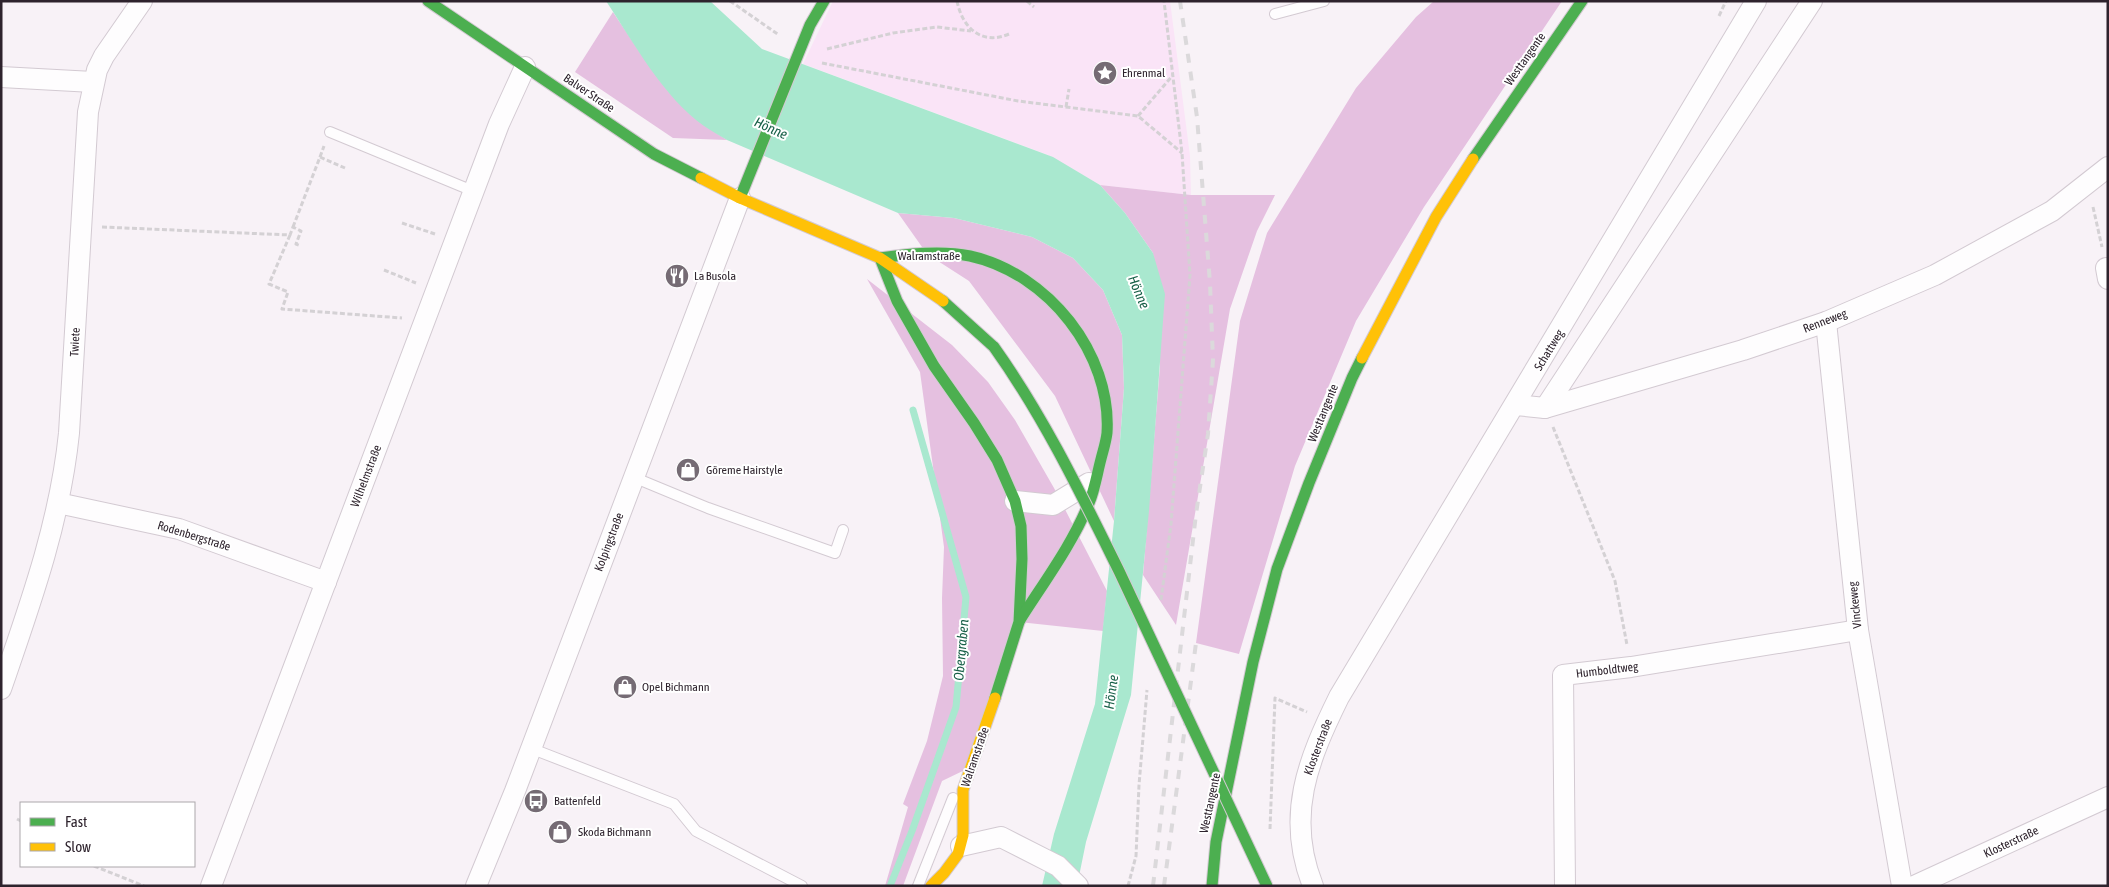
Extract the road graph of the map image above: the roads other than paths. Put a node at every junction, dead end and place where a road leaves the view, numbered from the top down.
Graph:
1 (142, 1) edge
2 (428, 1) edge
3 (824, 1) edge
4 (1324, 1) edge
5 (1582, 1) edge
6 (1756, 1) edge
7 (1812, 1) edge
8 (1275, 14) dead end
9 (525, 67) junction
10 (1, 77) edge
11 (93, 82) junction
12 (330, 132) dead end
13 (2108, 168) edge
14 (473, 191) junction
15 (740, 198) junction
16 (880, 258) junction
17 (1826, 322) junction
18 (1516, 405) junction
19 (1546, 408) junction
20 (1097, 476) junction
21 (633, 477) junction
22 (1015, 501) junction
23 (58, 503) junction
24 (843, 530) dead end
25 (326, 582) junction
26 (1019, 622) junction
27 (1858, 630) junction
28 (1, 689) edge
29 (1339, 698) joint
30 (530, 748) junction
31 (971, 767) junction
32 (2108, 798) edge
33 (961, 846) junction
34 (211, 886) edge
35 (476, 886) edge
36 (802, 886) edge
37 (918, 886) edge
38 (931, 886) edge
39 (1078, 886) edge
40 (1212, 886) edge
41 (1268, 886) edge
42 (1313, 886) edge
43 (1565, 886) edge
44 (1902, 886) edge
45 (1914, 886) edge

1 - 11 street, Twiete
2 - 9 street, Balver Straße
3 - 15 street
4 - 8 lane
5 - 40 street, Westtangente
6 - 18 street, Schattweg
7 - 19 street
9 - 14 street, Wilhelmstraße
9 - 15 street, Balver Straße
10 - 11 street
11 - 23 street, Twiete
12 - 14 lane
13 - 17 street, Renneweg
14 - 25 street, Wilhelmstraße
15 - 16 street, Balver Straße
15 - 21 street, Kolpingstraße
16 - 20 street, Walramstraße
16 - 22 street, Walramstraße
16 - 41 street, Balver Straße, bridge
17 - 19 street, Renneweg
17 - 27 street, Vinckeweg
18 - 19 street, Renneweg
18 - 29 street, Schattweg
20 - 22 street
20 - 26 street, Walramstraße
21 - 24 lane
21 - 30 street, Kolpingstraße
22 - 26 street, Walramstraße
23 - 25 street, Rodenbergstraße
23 - 28 street, Twiete
25 - 34 street, Wilhelmstraße
26 - 31 street, Walramstraße
27 - 43 street, Humboldtweg
27 - 44 street, Vinckeweg
29 - 42 street, Klosterstraße
30 - 35 street, Kolpingstraße
30 - 36 lane
31 - 33 street, Walramstraße
31 - 37 lane
32 - 45 street, Klosterstraße
33 - 38 street, Walramstraße
33 - 39 street

